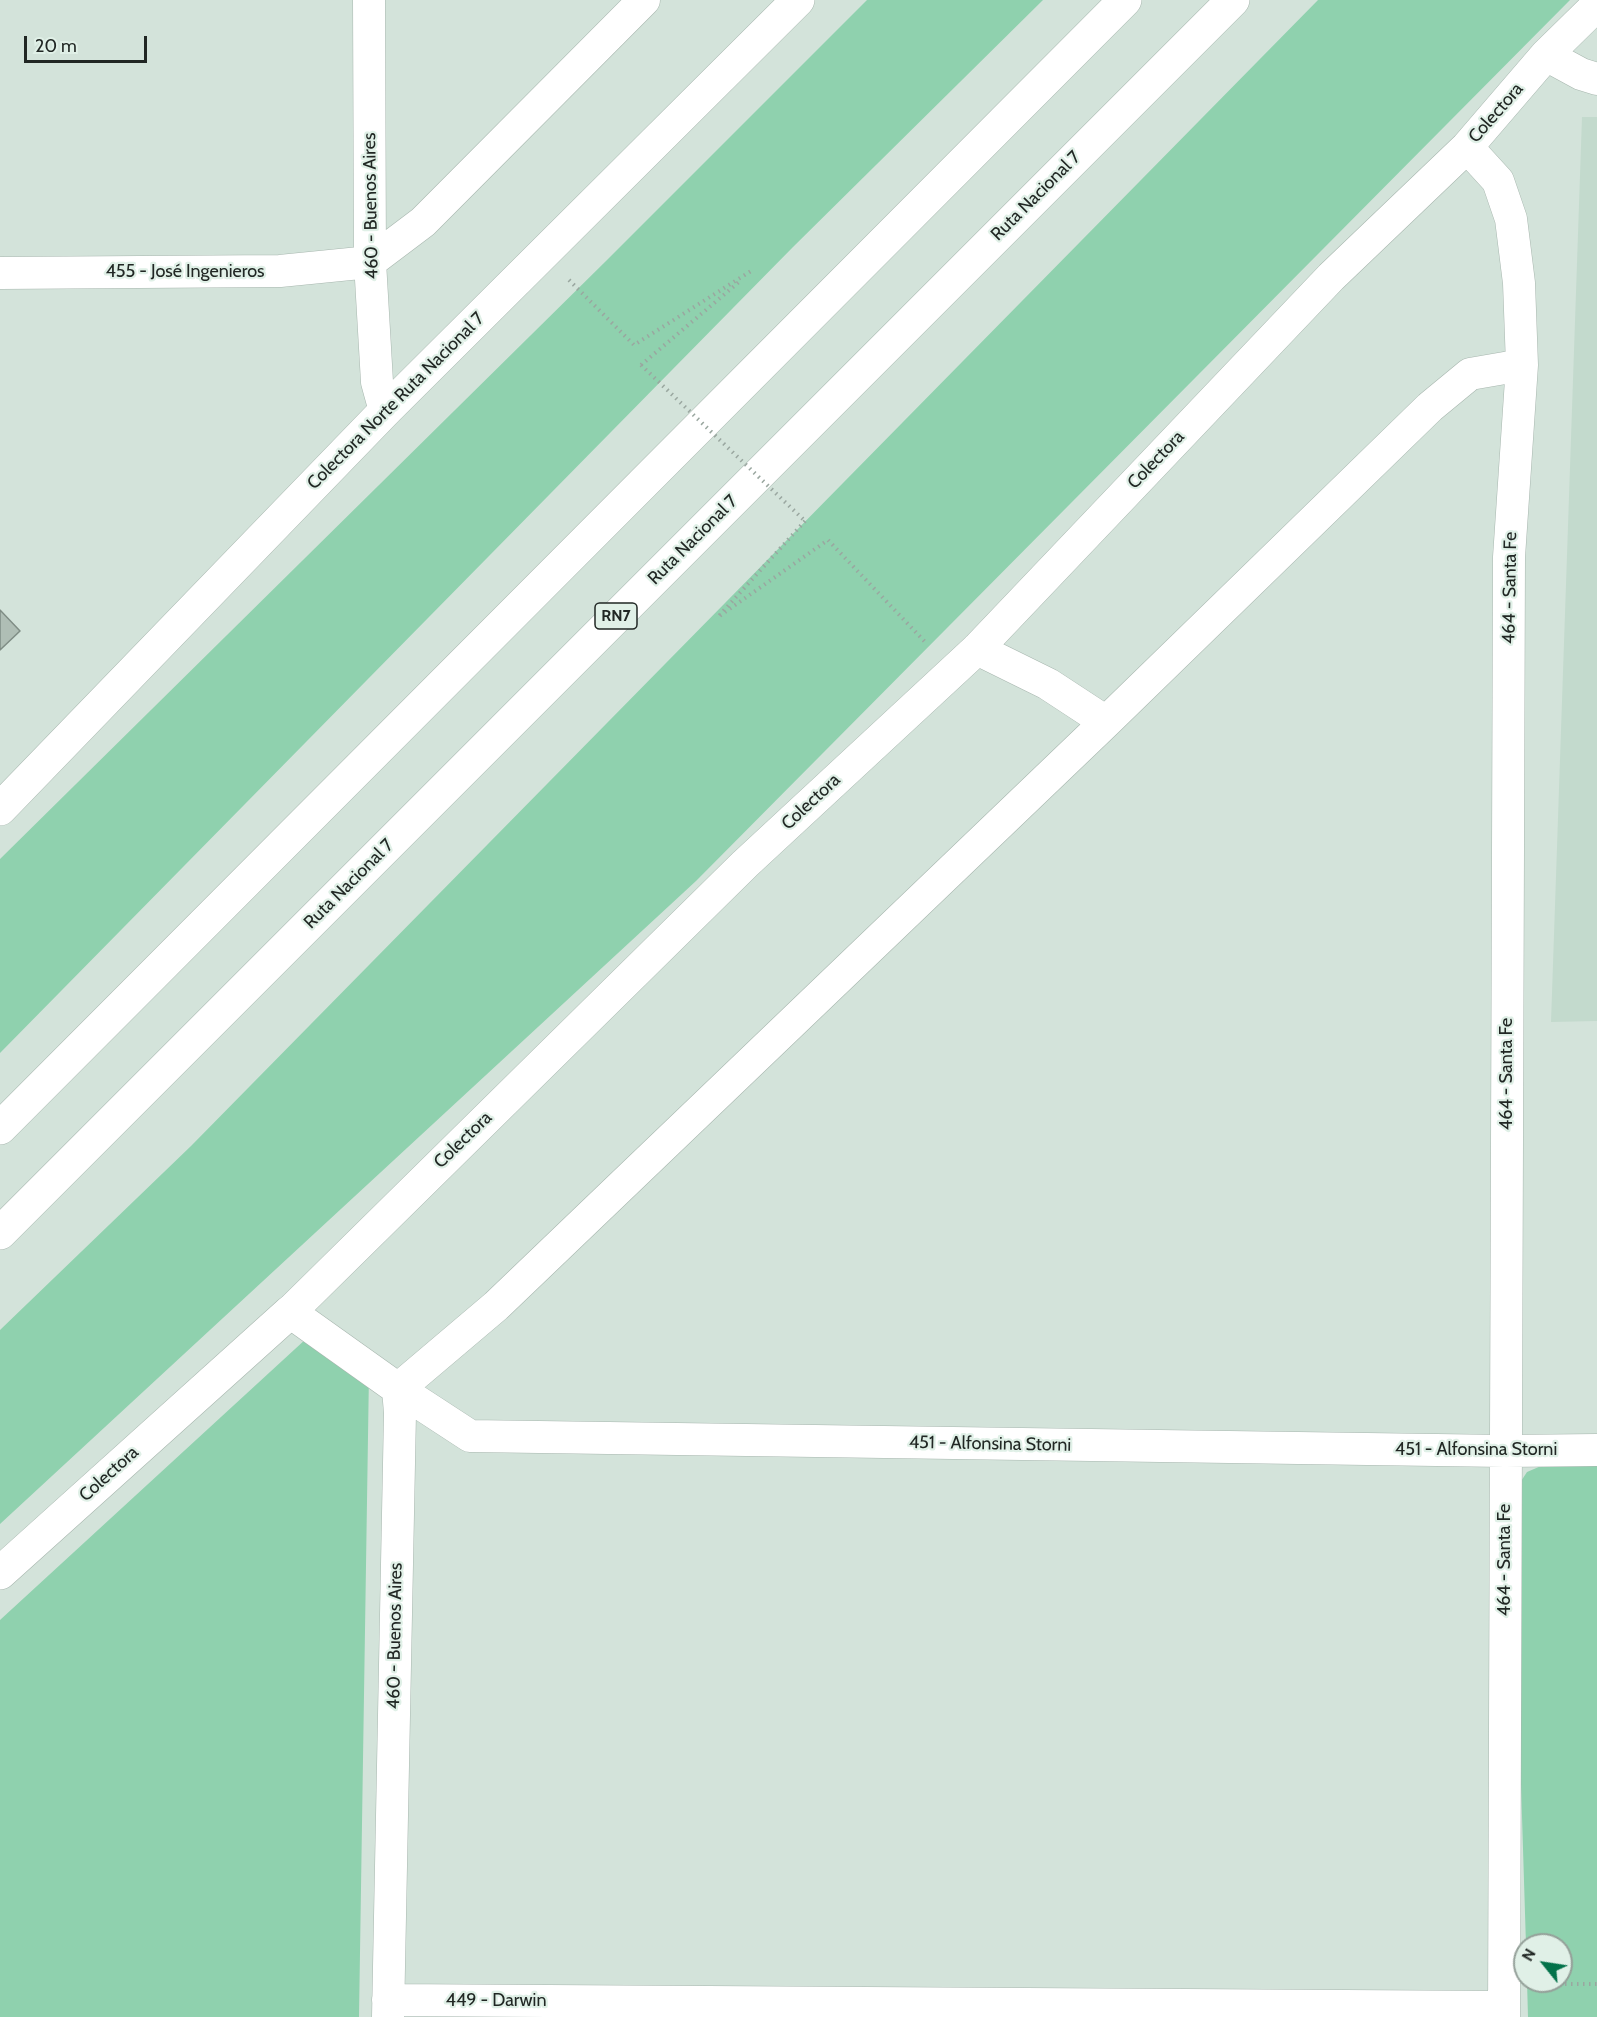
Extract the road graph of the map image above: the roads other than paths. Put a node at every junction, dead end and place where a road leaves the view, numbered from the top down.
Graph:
1 (369, 0) edge
2 (644, 0) edge
3 (798, 0) edge
4 (1125, 0) edge
5 (1233, 0) edge
6 (1597, 5) edge
7 (1546, 55) junction
8 (1597, 79) edge
9 (1467, 147) junction
10 (370, 262) junction
11 (0, 273) edge
12 (1522, 365) junction
13 (385, 411) junction
14 (977, 649) junction
15 (1106, 722) junction
16 (0, 809) edge
17 (0, 1128) edge
18 (0, 1233) edge
19 (290, 1312) junction
20 (398, 1389) junction
21 (1597, 1450) edge
22 (1505, 1451) junction
23 (0, 1573) edge
24 (1504, 2003) edge
25 (388, 2009) edge

1 - 10 street, 460 - Buenos Aires
2 - 10 street
3 - 13 main road, Colectora Norte Ruta Nacional 7
4 - 17 main road
5 - 18 main road, Ruta Nacional 7 / RN7
6 - 7 street, Colectora
7 - 8 street
7 - 9 street, Colectora
9 - 12 street, 464 - Santa Fe
9 - 14 street, Colectora
10 - 11 street, 455 - José Ingenieros
10 - 13 street, 460 - Buenos Aires
12 - 15 street
12 - 22 street, 464 - Santa Fe
13 - 16 main road, Colectora Norte Ruta Nacional 7
14 - 15 street
14 - 19 street, Colectora
15 - 20 street
19 - 20 street
19 - 23 main road, Colectora
20 - 22 street, 451 - Alfonsina Storni
20 - 25 street, 460 - Buenos Aires
21 - 22 street, 451 - Alfonsina Storni
22 - 24 street, 464 - Santa Fe
24 - 25 street, 449 - Darwin

